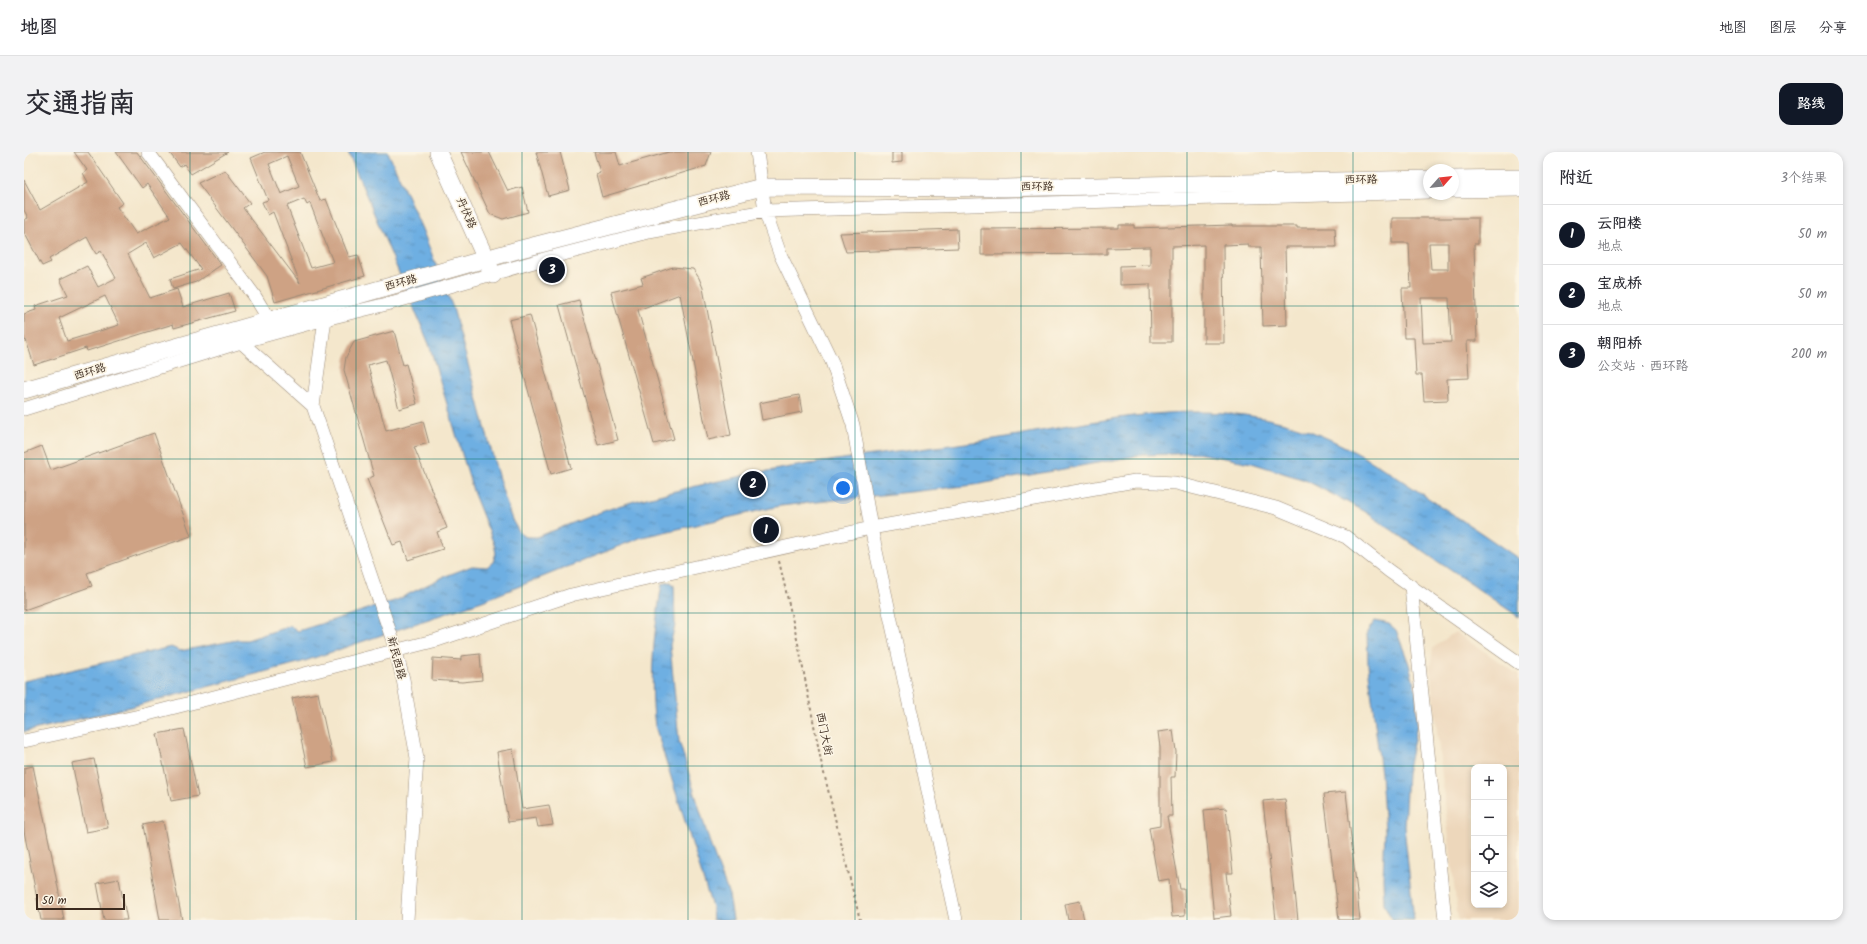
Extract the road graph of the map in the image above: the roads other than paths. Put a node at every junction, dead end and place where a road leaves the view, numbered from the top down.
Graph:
1 (148, 152) edge
2 (438, 152) edge
3 (757, 152) edge
4 (1519, 178) edge
5 (1423, 179) edge
6 (1459, 179) edge
7 (762, 187) junction
8 (1519, 190) edge
9 (1459, 191) edge
10 (1423, 192) edge
11 (765, 211) junction
12 (490, 267) junction
13 (450, 279) junction
14 (326, 319) junction
15 (273, 327) junction
16 (241, 342) junction
17 (24, 390) edge
18 (313, 406) junction
19 (24, 408) edge
20 (871, 528) junction
21 (1411, 586) junction
22 (394, 647) junction
23 (1519, 663) edge
24 (24, 741) edge
25 (406, 920) edge
26 (956, 920) edge
27 (1445, 920) edge

1 - 15 street
2 - 12 main road, 丹伏路
3 - 7 street
4 - 6 main road
5 - 7 main road, 西环路
7 - 11 street
7 - 12 main road, 西环路
8 - 9 street
10 - 11 street, 西环路
11 - 12 street, 西环路
11 - 20 street
12 - 13 main road, 西环路
13 - 14 street, 西环路
13 - 15 main road, 西环路
14 - 15 street, 西环路
14 - 18 street, 新民西路
15 - 16 street, 西环路
15 - 17 main road, 西环路
16 - 18 street, 新民西路
16 - 19 street, 西环路
18 - 22 street, 新民西路
20 - 21 street
20 - 22 street
20 - 26 street
21 - 23 street
21 - 27 street
22 - 24 street
22 - 25 street, 新民西路

